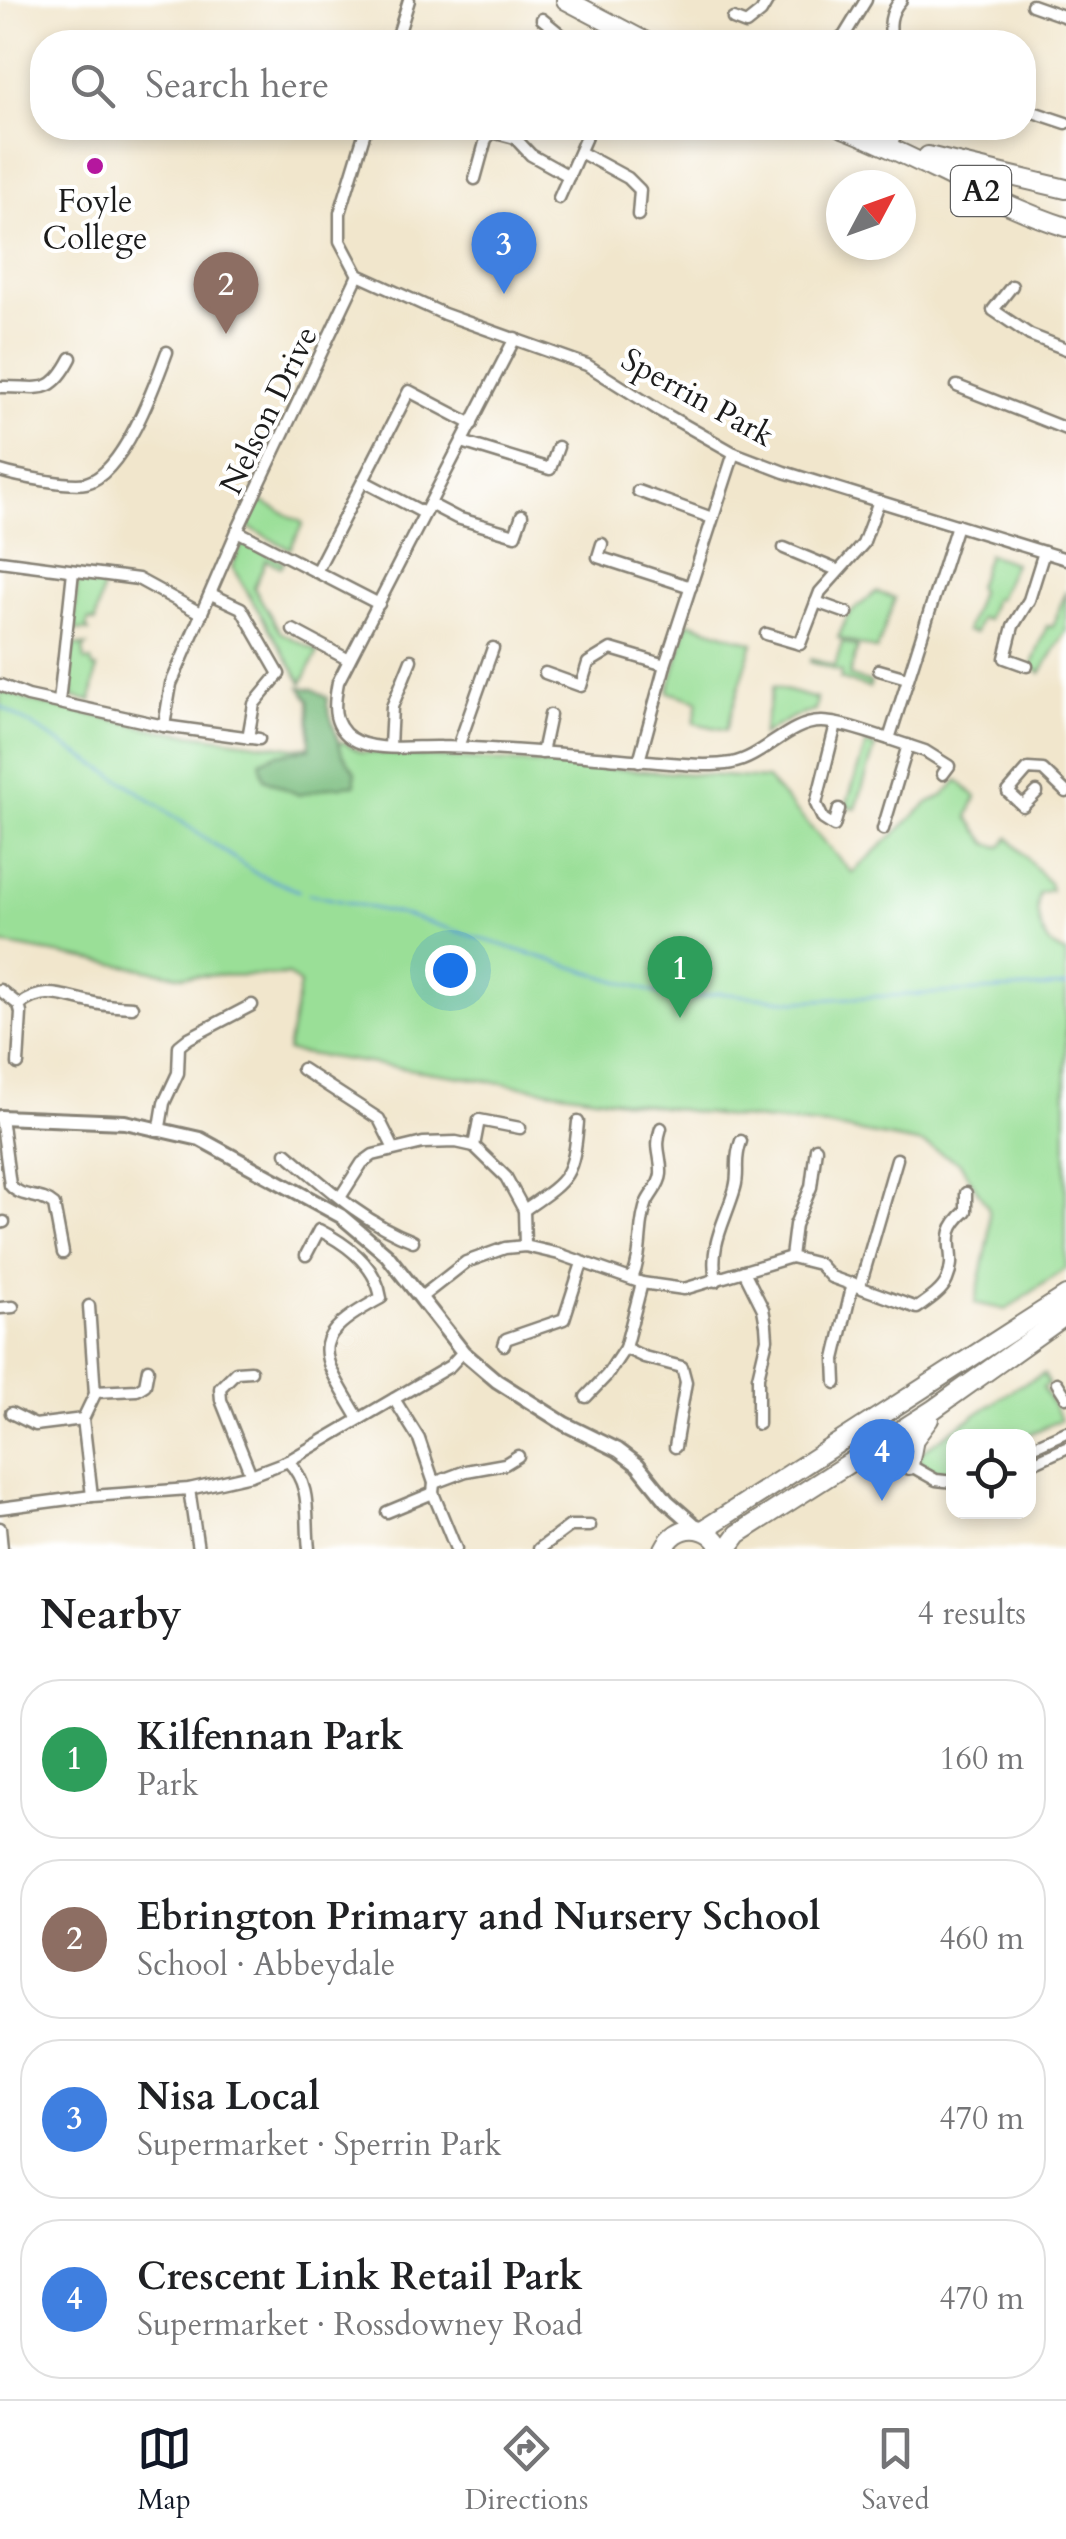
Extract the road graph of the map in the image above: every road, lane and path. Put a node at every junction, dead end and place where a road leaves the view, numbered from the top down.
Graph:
1 (408, 0) edge
2 (566, 0) edge
3 (768, 0) edge
4 (866, 0) edge
5 (901, 0) edge
6 (1032, 5) dead end
7 (1066, 17) edge
8 (542, 19) dead end
9 (733, 19) dead end
10 (399, 30) edge
11 (555, 30) edge
12 (623, 30) edge
13 (848, 30) edge
14 (890, 30) edge
15 (1036, 113) edge
16 (1066, 123) edge
17 (362, 140) edge
18 (486, 140) edge
19 (517, 140) edge
20 (585, 140) edge
21 (874, 140) edge
22 (896, 140) edge
23 (894, 148) junction
24 (580, 152) junction
25 (570, 176) junction
26 (475, 179) dead end
27 (1066, 189) edge
28 (559, 198) dead end
29 (638, 215) dead end
30 (1066, 227) edge
31 (358, 275) junction
32 (1012, 286) dead end
33 (516, 338) junction
34 (1066, 348) edge
35 (167, 352) dead end
36 (71, 358) dead end
37 (958, 386) dead end
38 (0, 387) edge
39 (472, 424) junction
40 (1066, 430) edge
41 (462, 442) junction
42 (558, 446) dead end
43 (734, 453) junction
44 (0, 471) edge
45 (364, 481) junction
46 (638, 492) dead end
47 (879, 501) junction
48 (427, 509) junction
49 (522, 515) dead end
50 (712, 518) junction
51 (956, 525) junction
52 (237, 531) junction
53 (602, 544) dead end
54 (784, 548) dead end
55 (1044, 552) junction
56 (1066, 559) edge
57 (0, 561) edge
58 (837, 570) junction
59 (73, 571) junction
60 (316, 572) junction
61 (691, 586) junction
62 (211, 594) junction
63 (816, 602) junction
64 (378, 604) junction
65 (847, 612) dead end
66 (202, 614) junction
67 (293, 630) dead end
68 (766, 634) dead end
69 (493, 648) dead end
70 (349, 660) junction
71 (411, 660) dead end
72 (666, 665) junction
73 (1027, 666) dead end
74 (880, 670) dead end
75 (545, 673) dead end
76 (907, 678) junction
77 (0, 685) edge
78 (59, 702) junction
79 (550, 715) dead end
80 (836, 724) junction
81 (164, 726) junction
82 (889, 738) junction
83 (908, 745) junction
84 (390, 746) junction
85 (458, 747) junction
86 (542, 753) junction
87 (640, 760) junction
88 (943, 774) dead end
89 (1037, 792) dead end
90 (1066, 792) edge
91 (839, 809) dead end
92 (883, 828) dead end
93 (0, 990) edge
94 (18, 1004) junction
95 (132, 1006) dead end
96 (250, 1022) dead end
97 (18, 1064) dead end
98 (302, 1069) dead end
99 (1, 1117) edge
100 (578, 1122) dead end
101 (160, 1128) junction
102 (520, 1128) dead end
103 (660, 1128) dead end
104 (742, 1142) dead end
105 (474, 1146) junction
106 (816, 1148) dead end
107 (394, 1149) junction
108 (286, 1153) dead end
109 (897, 1159) dead end
110 (966, 1193) dead end
111 (341, 1196) junction
112 (524, 1210) junction
113 (413, 1241) dead end
114 (66, 1246) dead end
115 (525, 1246) junction
116 (306, 1255) dead end
117 (792, 1257) junction
118 (582, 1263) junction
119 (744, 1271) junction
120 (637, 1281) junction
121 (716, 1281) junction
122 (857, 1284) junction
123 (1066, 1296) edge
124 (420, 1298) junction
125 (89, 1306) dead end
126 (13, 1307) dead end
127 (0, 1308) edge
128 (1066, 1315) edge
129 (504, 1345) dead end
130 (626, 1348) junction
131 (463, 1352) junction
132 (148, 1369) dead end
133 (251, 1372) dead end
134 (836, 1383) dead end
135 (1058, 1383) dead end
136 (95, 1392) junction
137 (586, 1397) dead end
138 (1066, 1397) edge
139 (394, 1399) junction
140 (934, 1409) junction
141 (12, 1413) dead end
142 (82, 1418) junction
143 (358, 1419) junction
144 (758, 1424) dead end
145 (1066, 1432) edge
146 (850, 1436) junction
147 (883, 1442) junction
148 (1036, 1445) edge
149 (675, 1446) dead end
150 (1066, 1448) edge
151 (866, 1453) junction
152 (518, 1456) dead end
153 (288, 1461) junction
154 (1036, 1461) edge
155 (906, 1464) junction
156 (251, 1475) junction
157 (946, 1481) edge
158 (434, 1488) junction
159 (189, 1489) junction
160 (92, 1496) junction
161 (667, 1500) junction
162 (0, 1508) edge
163 (387, 1512) dead end
164 (590, 1526) dead end
165 (0, 1528) edge
166 (701, 1529) junction
167 (666, 1545) edge
168 (2, 1549) edge
169 (198, 1549) edge
170 (309, 1549) edge
171 (456, 1549) edge
172 (539, 1549) edge
173 (724, 1549) edge

1 - 10 street
2 - 12 highway
3 - 9 street
4 - 13 street
5 - 14 street
6 - 7 street
8 - 11 street
15 - 16 street
17 - 31 street
18 - 26 street
19 - 25 street
20 - 24 street
21 - 23 highway, A2
22 - 23 street
23 - 27 highway, A2
23 - 30 highway, A2
24 - 25 street
24 - 29 street
25 - 28 street
31 - 33 street, Sperrin Park
31 - 52 street, Nelson Drive
32 - 34 street
33 - 39 street
33 - 43 street, Sperrin Park
35 - 44 street
36 - 38 street
37 - 40 street
39 - 41 street
39 - 45 street
41 - 42 street
41 - 48 street
43 - 47 street, Sperrin Park
43 - 50 street
45 - 48 street
45 - 60 street
46 - 50 street
47 - 51 street, Sperrin Park
47 - 58 street
48 - 49 street
48 - 64 street
50 - 61 street
51 - 55 street, Sperrin Park
51 - 76 street
52 - 60 street
52 - 62 street, Nelson Drive
53 - 61 street
54 - 58 street
55 - 56 street, Sperrin Park
55 - 73 street
57 - 59 street
58 - 63 street
59 - 66 street
59 - 78 street
60 - 64 street
61 - 72 street
62 - 66 street, Nelson Drive
62 - 81 street
63 - 65 street
63 - 68 street
64 - 70 street
66 - 81 street, Nelson Drive
67 - 70 street
69 - 85 street
70 - 84 street
71 - 84 street
72 - 75 street
72 - 87 street
74 - 76 street
76 - 82 street
77 - 78 street
78 - 81 street
79 - 86 street
80 - 82 street
80 - 87 street
80 - 91 street
82 - 83 street
83 - 88 street
83 - 92 street
84 - 85 street
85 - 86 street
86 - 87 street
89 - 90 street
93 - 94 street
94 - 95 street
94 - 97 street
96 - 101 street
98 - 107 street
99 - 101 street
99 - 114 street
100 - 112 street
101 - 124 street
102 - 105 street
103 - 120 street
104 - 121 street
105 - 107 street
105 - 112 street
106 - 117 street
107 - 111 street
108 - 111 street
109 - 122 street
110 - 122 street
111 - 113 street
112 - 115 street
115 - 118 street
115 - 124 street
116 - 143 street
117 - 119 street
117 - 122 street
118 - 120 street
118 - 129 street
119 - 121 street
119 - 144 street
120 - 121 street
120 - 130 street
122 - 134 street
123 - 146 highway
124 - 131 street
125 - 136 street
126 - 127 street
128 - 140 highway
130 - 137 street
130 - 149 street
131 - 139 street
131 - 161 street
132 - 136 street
133 - 156 street
135 - 138 street
136 - 142 street
139 - 143 street
139 - 158 street
140 - 147 highway
140 - 155 highway
141 - 142 street
142 - 160 street
143 - 153 street
145 - 148 street
146 - 147 street
146 - 166 highway
147 - 151 highway
147 - 155 street
150 - 154 street
151 - 155 street
151 - 173 highway
152 - 158 street
153 - 156 street
153 - 170 street
155 - 157 street
156 - 159 street
158 - 163 street
158 - 171 street
159 - 160 street
159 - 169 street
160 - 162 street
161 - 166 street
161 - 167 street
164 - 172 street
165 - 168 street
166 - 167 highway
166 - 173 highway

